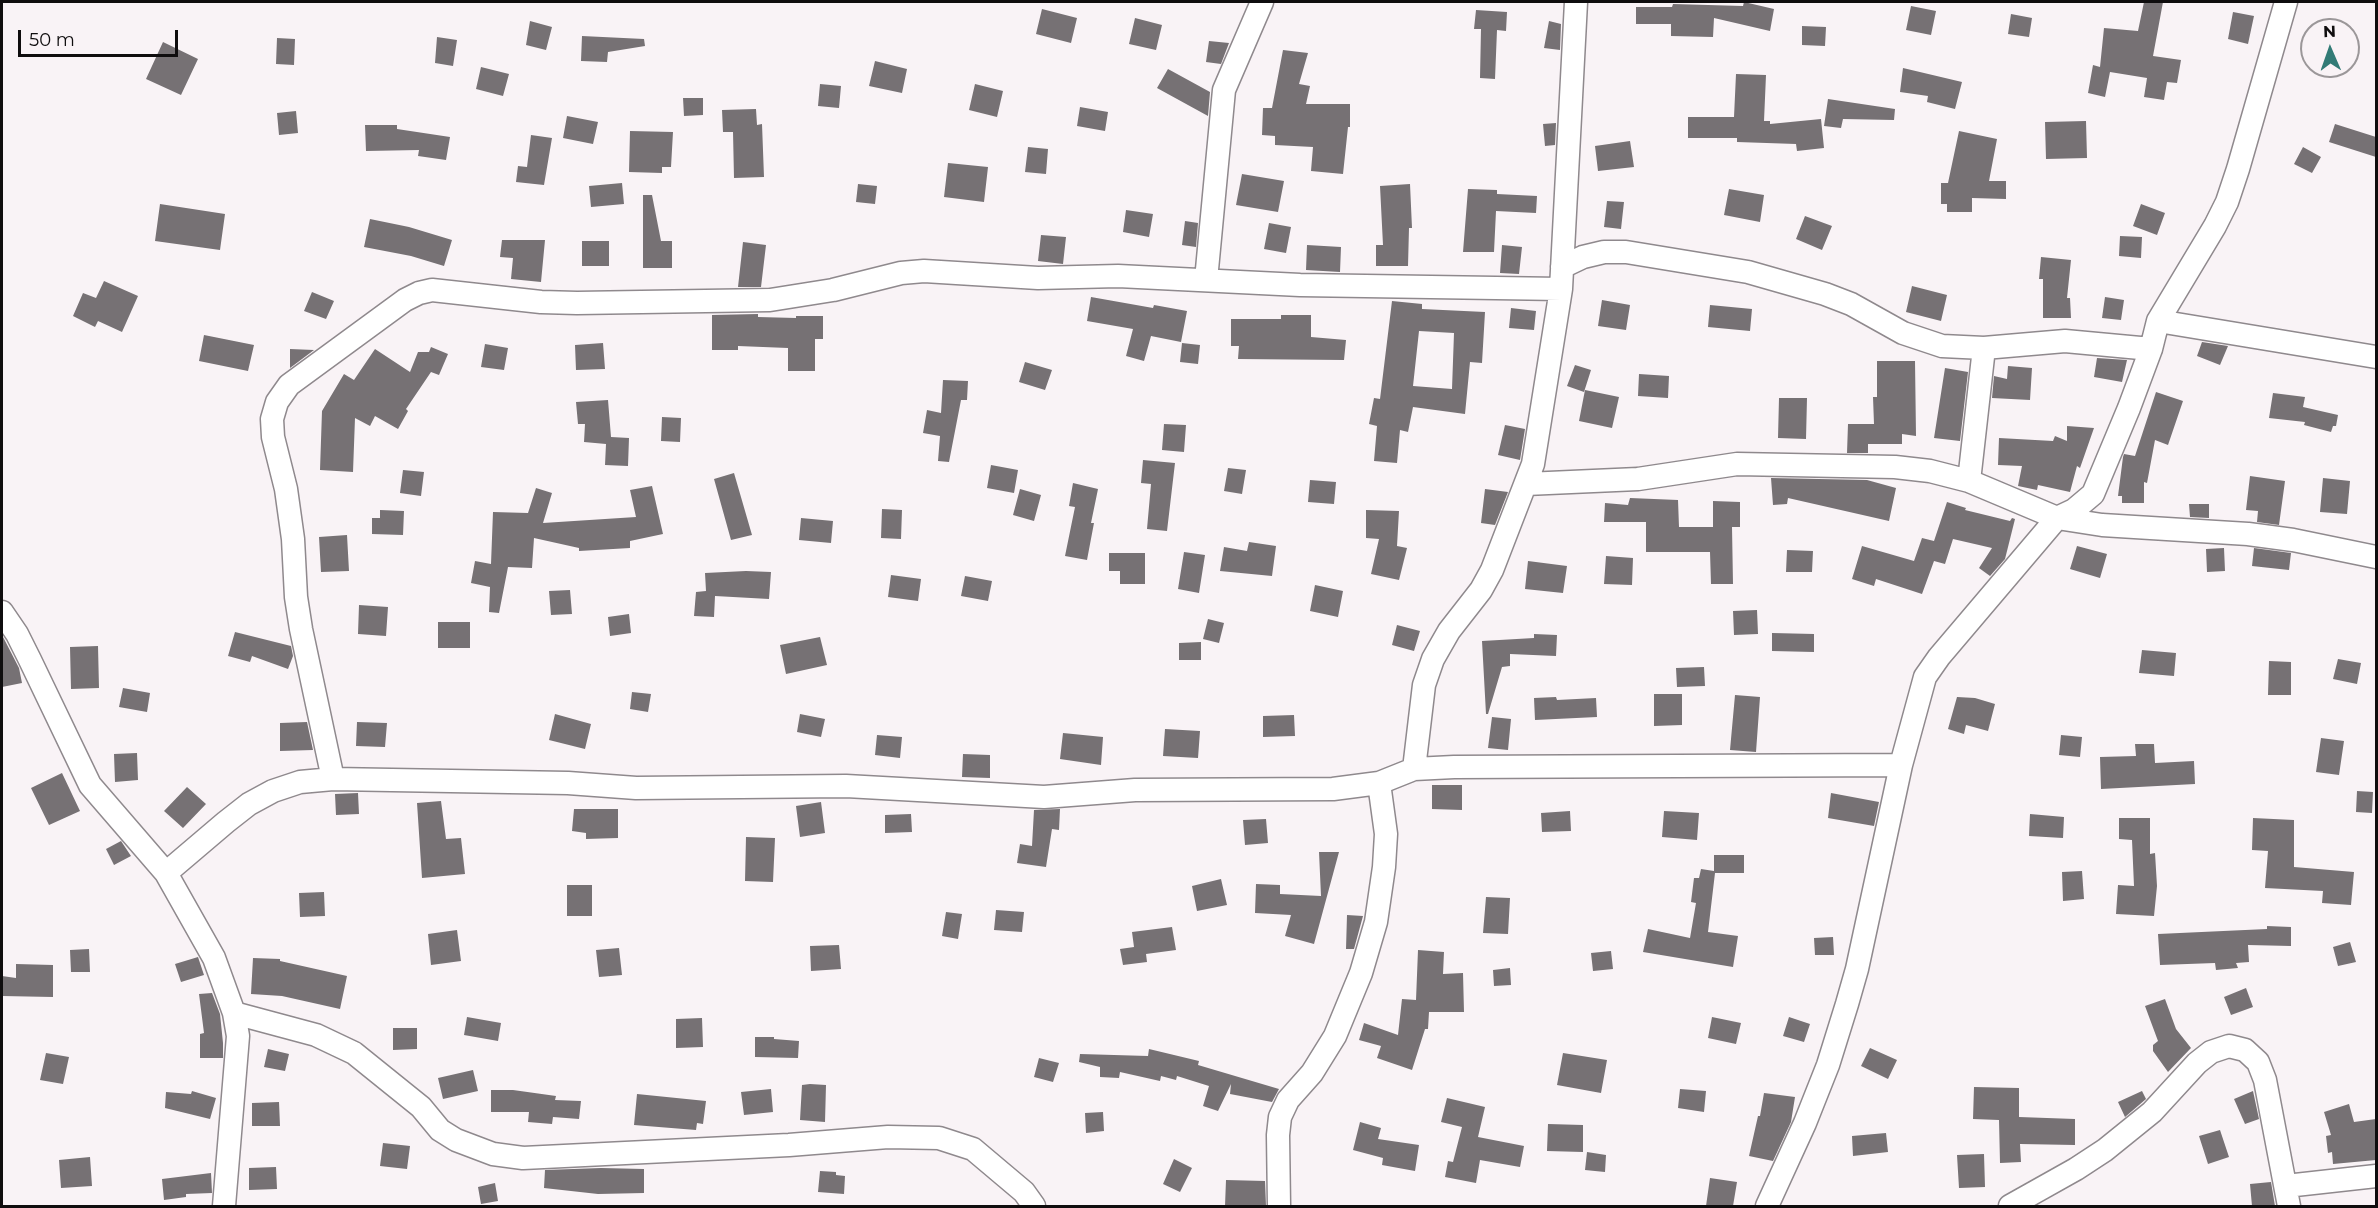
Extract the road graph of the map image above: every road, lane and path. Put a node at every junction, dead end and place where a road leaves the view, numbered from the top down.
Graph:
1 (1262, 2) edge
2 (1576, 2) edge
3 (2286, 2) edge
4 (1562, 278) junction
5 (1206, 280) junction
6 (2158, 321) junction
7 (1984, 348) junction
8 (2151, 349) junction
9 (2376, 357) edge
10 (1969, 481) junction
11 (1526, 484) junction
12 (2057, 518) junction
13 (2376, 557) edge
14 (2, 612) edge
15 (1901, 765) junction
16 (1414, 769) junction
17 (333, 779) junction
18 (1379, 783) junction
19 (166, 873) junction
20 (234, 1013) junction
21 (2376, 1176) edge
22 (2287, 1196) edge
23 (224, 1206) edge
24 (1034, 1206) edge
25 (1279, 1206) edge
26 (1767, 1206) edge
27 (2010, 1206) edge

1 - 5 street
2 - 4 street
3 - 6 street
4 - 5 street
4 - 7 street
4 - 11 street
5 - 17 street
6 - 8 street
6 - 9 street
7 - 8 street
7 - 10 street
8 - 12 street
10 - 11 street
10 - 12 street
11 - 16 street
12 - 13 street
12 - 15 street
14 - 19 street
15 - 16 street
15 - 26 street
16 - 18 street
17 - 18 street
17 - 19 street
18 - 25 street
19 - 20 street
20 - 23 street
20 - 24 street
21 - 22 street
22 - 27 street

